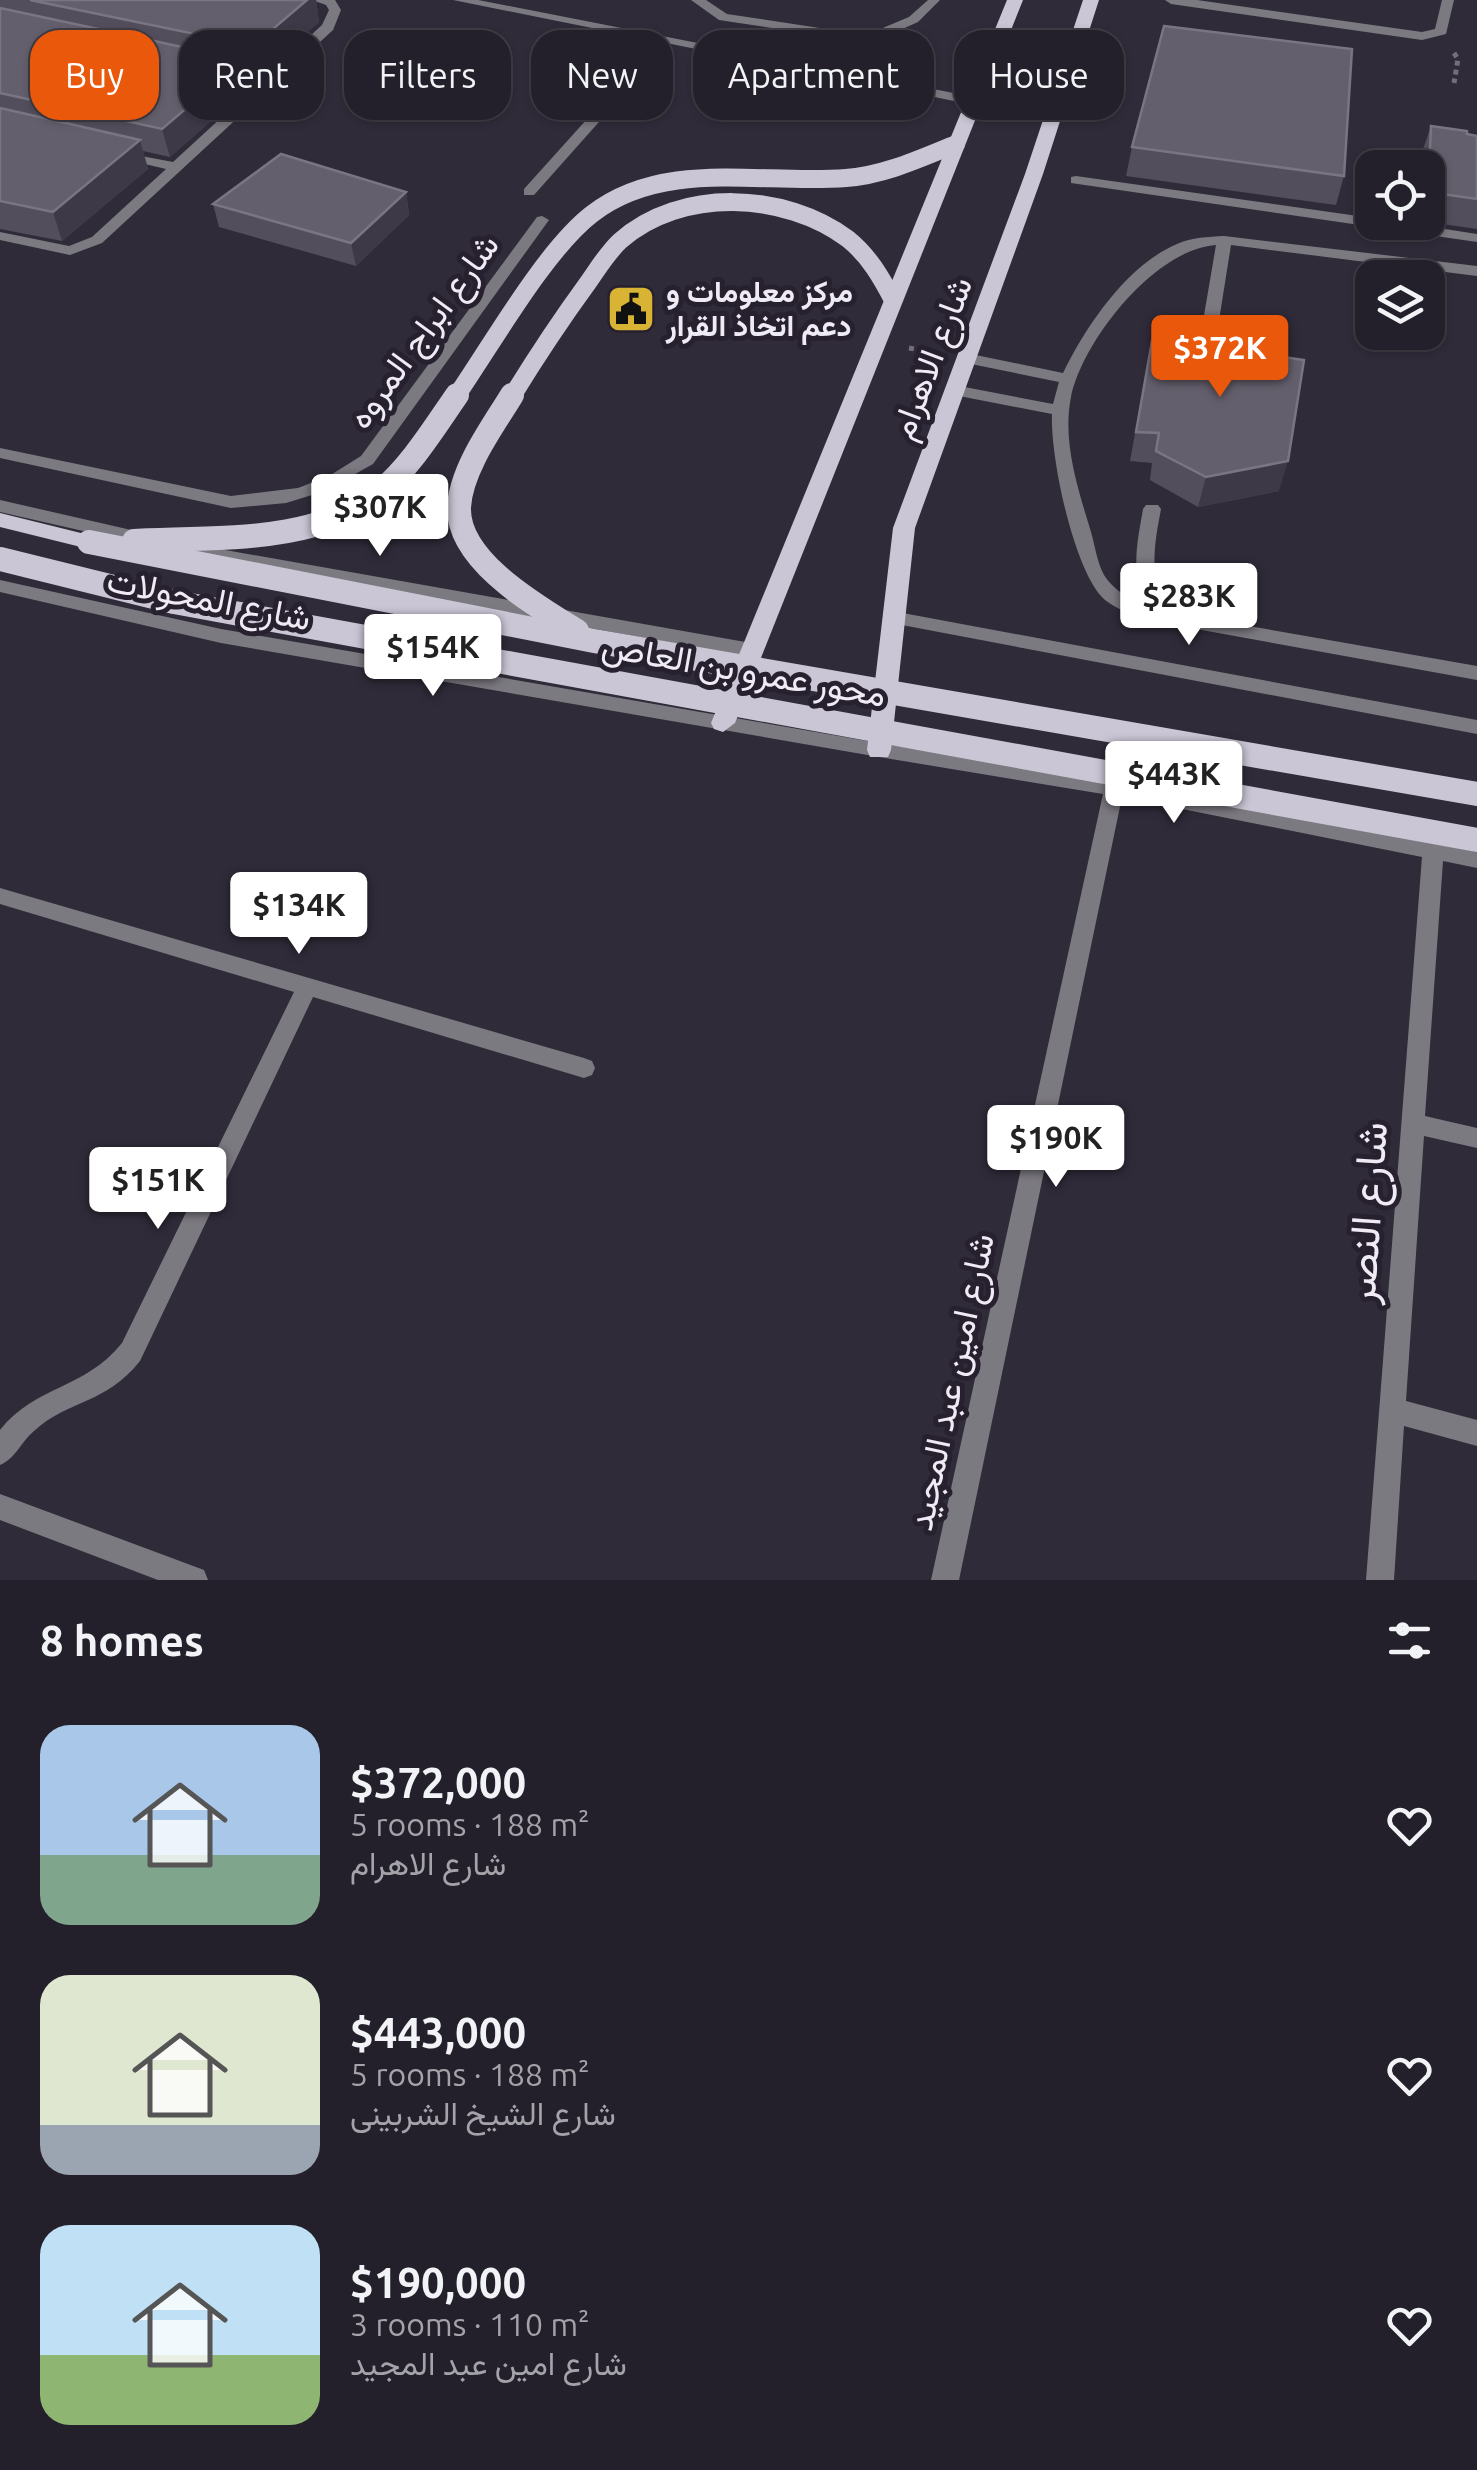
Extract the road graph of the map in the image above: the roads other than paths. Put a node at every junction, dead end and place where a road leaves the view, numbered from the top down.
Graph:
1 (459, 0) edge
2 (697, 0) edge
3 (934, 0) edge
4 (1015, 0) edge
5 (1091, 0) edge
6 (1171, 0) edge
7 (1448, 0) edge
8 (327, 1) edge
9 (610, 30) edge
10 (809, 30) edge
11 (892, 30) edge
12 (1003, 30) edge
13 (324, 32) edge
14 (227, 120) edge
15 (594, 120) edge
16 (966, 120) edge
17 (956, 144) junction
18 (106, 151) edge
19 (176, 167) junction
20 (1076, 180) dead end
21 (529, 192) dead end
22 (1317, 215) junction
23 (542, 220) dead end
24 (0, 236) edge
25 (1477, 238) edge
26 (1224, 240) junction
27 (1312, 250) junction
28 (1477, 271) edge
29 (893, 300) junction
30 (1209, 333) edge
31 (966, 358) junction
32 (1068, 378) junction
33 (954, 390) junction
34 (1061, 411) junction
35 (0, 453) edge
36 (0, 506) edge
37 (1152, 509) dead end
38 (0, 520) edge
39 (89, 542) junction
40 (0, 559) edge
41 (28, 565) junction
42 (0, 574) edge
43 (0, 586) edge
44 (892, 617) junction
45 (1164, 617) junction
46 (594, 641) junction
47 (752, 650) junction
48 (1477, 673) edge
49 (723, 723) junction
50 (1477, 727) edge
51 (879, 750) junction
52 (1114, 788) junction
53 (1477, 794) edge
54 (1477, 840) edge
55 (1433, 851) junction
56 (1477, 860) edge
57 (0, 896) edge
58 (308, 986) junction
59 (584, 1068) dead end
60 (1413, 1123) junction
61 (1477, 1138) edge
62 (1392, 1410) junction
63 (1477, 1433) edge
64 (0, 1452) edge
65 (0, 1507) edge
66 (194, 1580) edge
67 (945, 1580) edge
68 (1380, 1580) edge

1 - 9 street
2 - 10 street
3 - 11 street
4 - 12 main road, شارع الاهرام
5 - 31 main road, شارع الاهرام
6 - 7 street
8 - 13 street
14 - 19 street
15 - 21 street
16 - 17 main road, شارع الاهرام
17 - 29 main road, شارع الاهرام
17 - 39 main road, bridge
18 - 19 street
19 - 24 street
20 - 22 street
22 - 25 street
22 - 27 street
23 - 35 street, شارع ابراج المروه
26 - 27 street
26 - 30 street
26 - 32 street
27 - 28 street
29 - 46 main road, bridge
29 - 47 main road, شارع الاهرام
31 - 32 street
31 - 33 main road, شارع الاهرام
32 - 34 street
33 - 34 street
33 - 44 main road, شارع الاهرام
34 - 45 street
36 - 47 street, شارع المحولات
37 - 45 street
38 - 39 main road, محور عمرو بن العاص
39 - 46 main road, محور عمرو بن العاص, bridge
40 - 41 main road, محور عمرو بن العاص, bridge
41 - 42 main road, bridge
41 - 54 main road, محور عمرو بن العاص, bridge
43 - 49 street, شارع المحولات
44 - 50 street
44 - 51 main road, شارع الاهرام
45 - 48 street
46 - 53 main road, محور عمرو بن العاص, bridge
47 - 49 main road, شارع الاهرام
49 - 51 street, شارع المحولات
51 - 52 street, شارع المحولات
52 - 55 street, شارع المحولات
52 - 67 street, شارع امين عبد المجيد
55 - 56 street, شارع المحولات
55 - 60 street, شارع النصر
57 - 58 street
58 - 59 street
58 - 64 street
60 - 61 street
60 - 62 street, شارع النصر
62 - 63 street
62 - 68 street, شارع النصر
65 - 66 street

